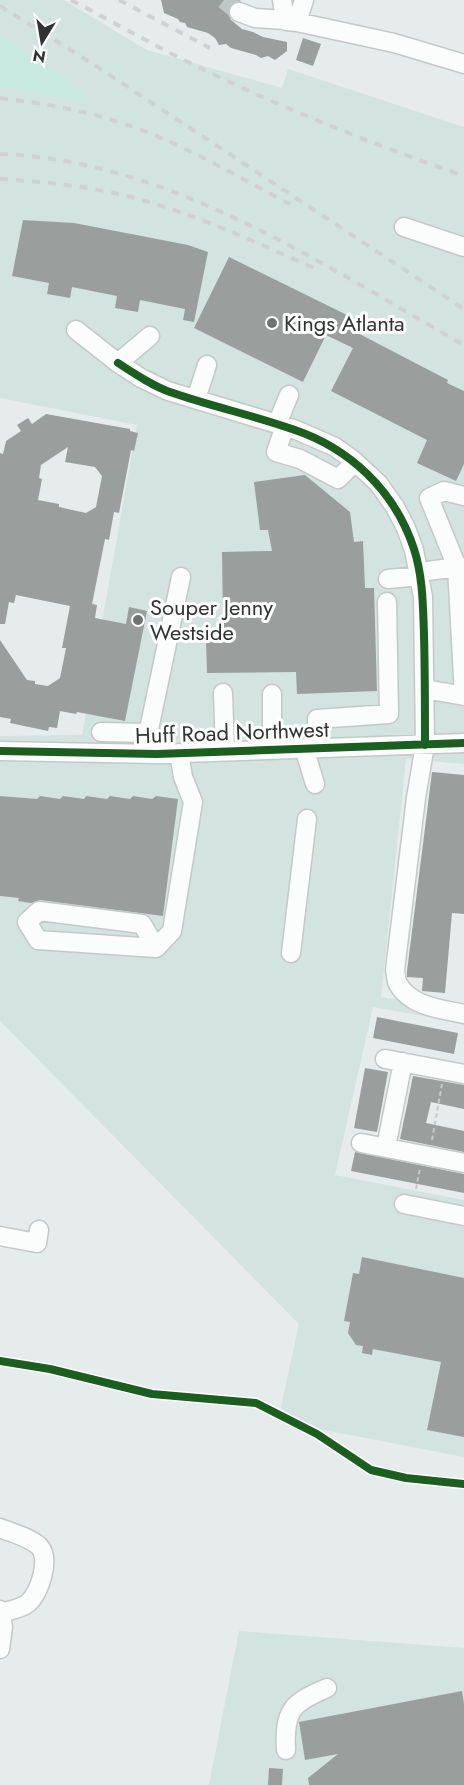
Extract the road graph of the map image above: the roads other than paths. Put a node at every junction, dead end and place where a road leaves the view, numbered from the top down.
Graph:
1 (282, 0) edge
2 (304, 0) edge
3 (239, 12) tunnel mouth
4 (291, 21) junction
5 (464, 64) edge
6 (404, 227) dead end
7 (464, 247) edge
8 (76, 330) dead end
9 (150, 336) dead end
10 (118, 363) junction
11 (207, 365) dead end
12 (289, 395) dead end
13 (196, 399) junction
14 (281, 425) junction
15 (355, 462) junction
16 (464, 496) edge
17 (461, 567) edge
18 (420, 574) junction
19 (181, 577) dead end
20 (388, 579) dead end
21 (387, 602) dead end
22 (425, 689) junction
23 (223, 693) dead end
24 (272, 694) dead end
25 (464, 696) edge
26 (101, 732) dead end
27 (148, 733) junction
28 (464, 743) edge
29 (425, 745) junction
30 (311, 748) junction
31 (273, 749) junction
32 (0, 751) edge
33 (225, 751) junction
34 (144, 753) junction
35 (179, 753) junction
36 (315, 784) dead end
37 (307, 819) dead end
38 (92, 918) junction
39 (93, 943) junction
40 (156, 948) junction
41 (291, 953) dead end
42 (464, 1014) edge
43 (385, 1059) dead end
44 (404, 1062) junction
45 (464, 1074) edge
46 (362, 1143) dead end
47 (386, 1148) junction
48 (464, 1162) edge
49 (404, 1204) dead end
50 (464, 1216) edge
51 (39, 1230) dead end
52 (0, 1236) edge
53 (0, 1528) edge
54 (1, 1612) edge
55 (0, 1649) edge
56 (327, 1688) dead end
57 (286, 1750) dead end

1 - 4 street
2 - 4 street
3 - 4 street
4 - 5 street
6 - 7 street
8 - 10 street
9 - 10 street
10 - 13 street
11 - 13 street
12 - 14 street
13 - 14 street
14 - 15 street
14 - 15 street
15 - 18 street
16 - 17 street
17 - 18 street
17 - 25 street
18 - 20 street
18 - 22 street
19 - 27 street
21 - 30 street
22 - 25 street
22 - 29 street
23 - 33 street
24 - 31 street
26 - 27 street
27 - 34 street
28 - 29 street, Huff Road Northwest
29 - 30 street, Huff Road Northwest
29 - 42 street
30 - 31 street, Huff Road Northwest
30 - 36 street
31 - 33 street, Huff Road Northwest
32 - 34 street, Huff Road Northwest
33 - 35 street, Huff Road Northwest
34 - 35 street, Huff Road Northwest
35 - 40 street
37 - 41 street
38 - 39 street
38 - 39 street
38 - 40 street
39 - 40 street
43 - 44 street
44 - 45 street
44 - 47 street
46 - 47 street
47 - 48 street
49 - 50 street
51 - 52 street
53 - 54 street
54 - 55 street
56 - 57 street

